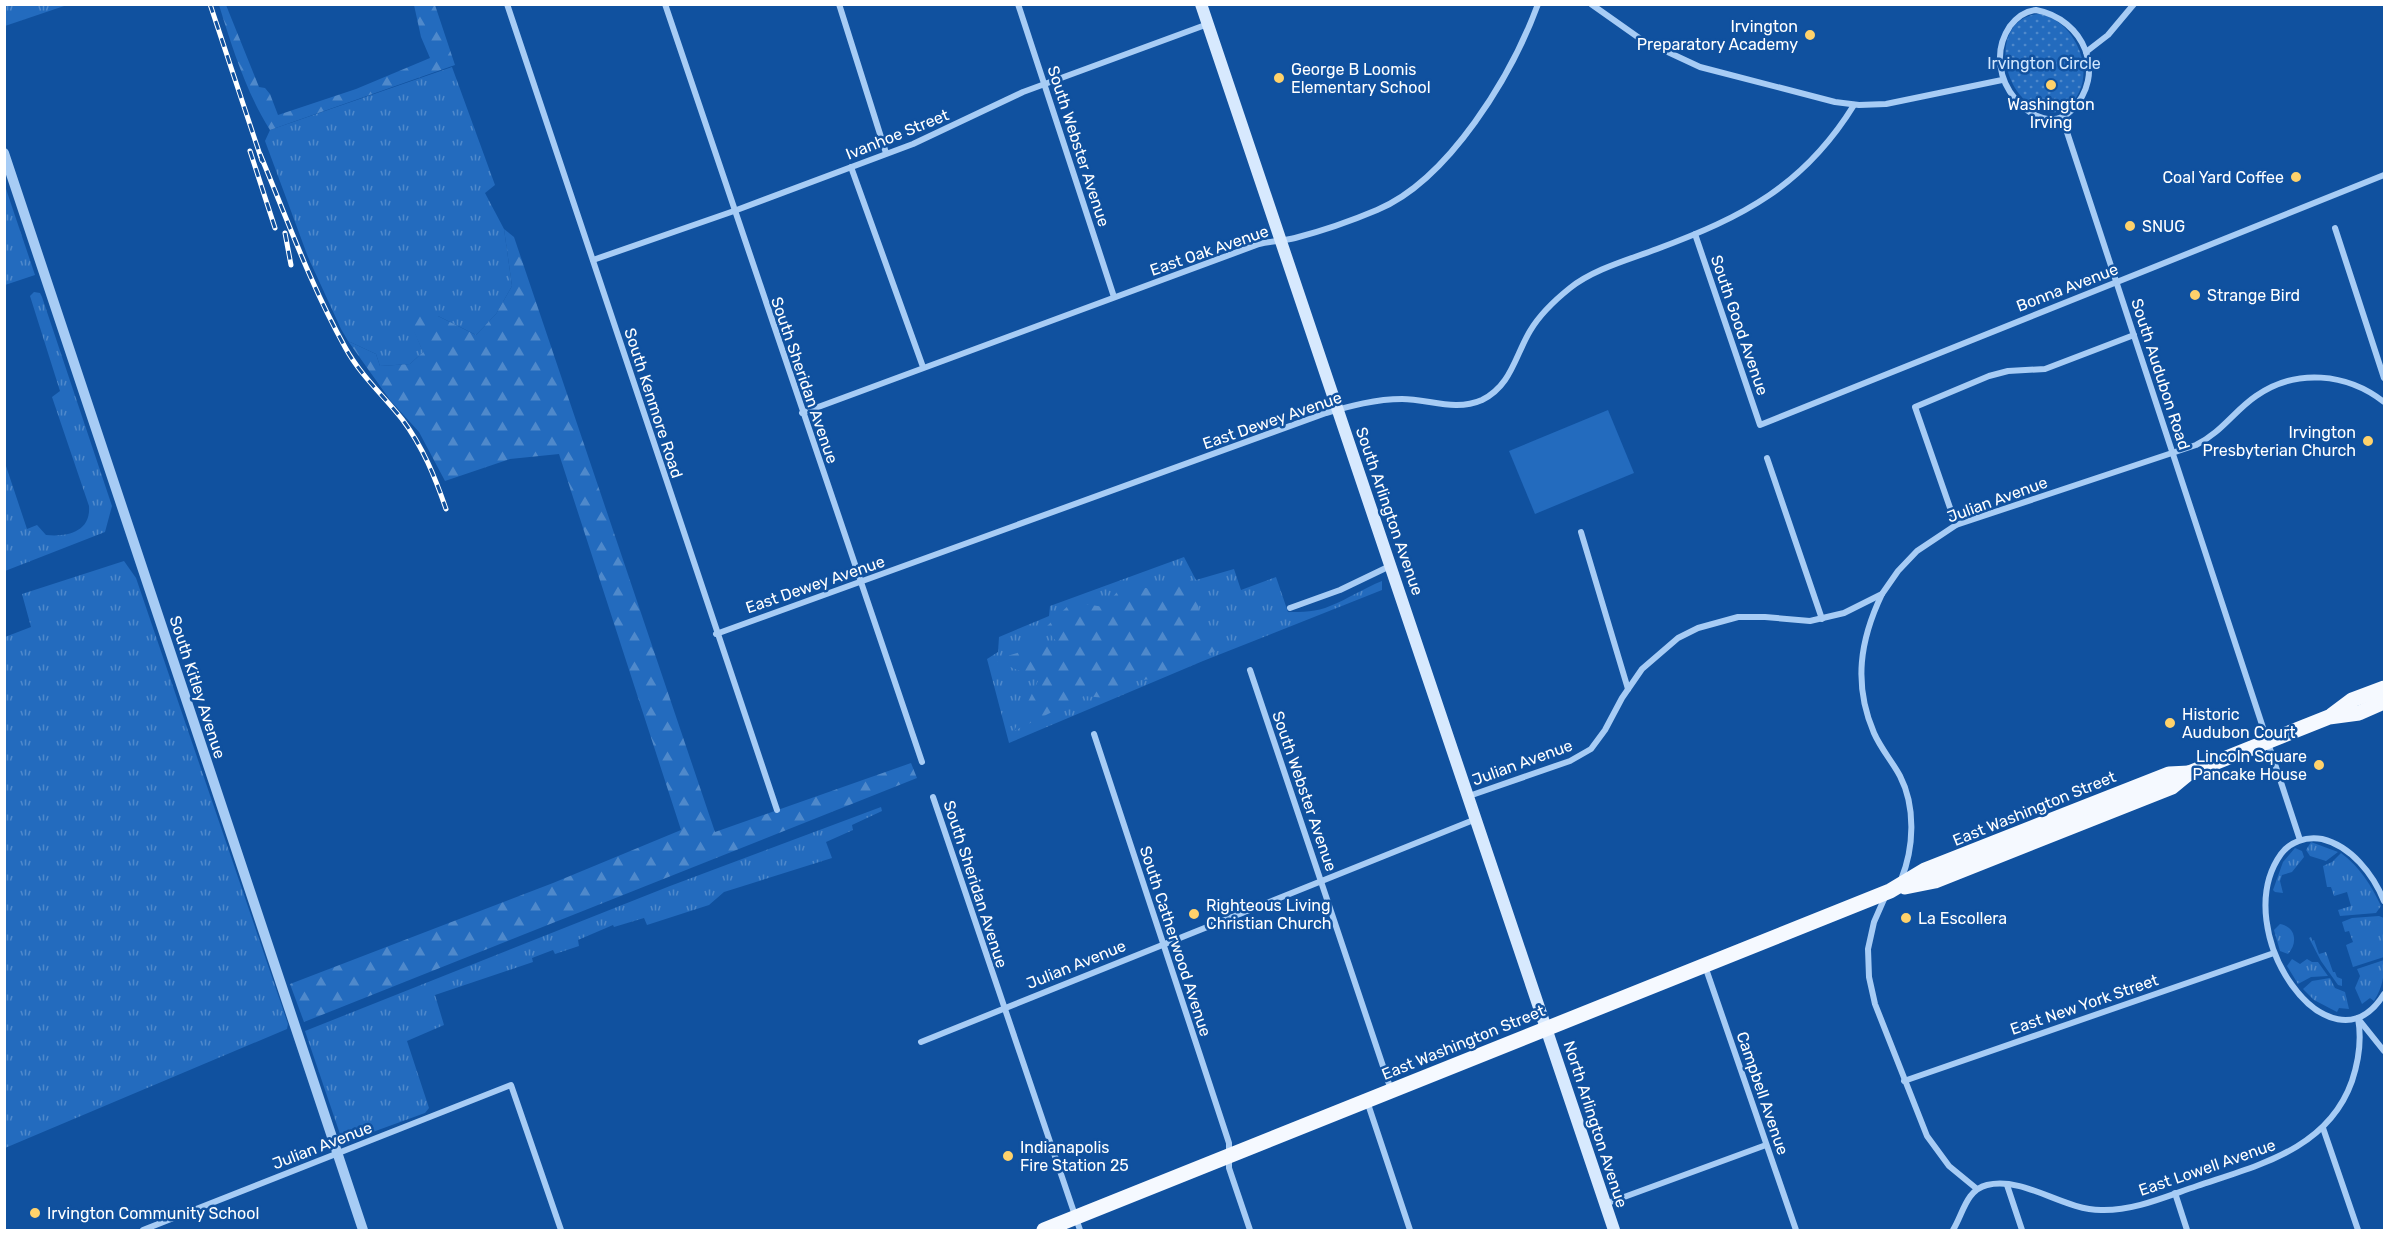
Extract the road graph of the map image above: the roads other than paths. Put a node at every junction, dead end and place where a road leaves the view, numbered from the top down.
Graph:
1 (507, 4) edge
2 (665, 4) edge
3 (1018, 4) edge
4 (1201, 4) edge
5 (1538, 4) edge
6 (1591, 4) edge
7 (2134, 4) edge
8 (840, 5) edge
9 (2026, 8) edge
10 (1208, 24) junction
11 (2086, 52) junction
12 (2002, 80) junction
13 (1045, 83) junction
14 (1854, 105) junction
15 (2062, 117) junction
16 (4, 153) edge
17 (886, 153) junction
18 (851, 167) junction
19 (2385, 175) edge
20 (734, 211) junction
21 (2335, 228) dead end
22 (1695, 234) junction
23 (1281, 240) junction
24 (592, 260) junction
25 (2117, 283) junction
26 (1114, 297) junction
27 (2134, 335) junction
28 (923, 368) junction
29 (2385, 378) edge
30 (2384, 400) edge
31 (1338, 410) junction
32 (802, 413) junction
33 (1760, 425) joint
34 (2172, 453) junction
35 (1767, 458) dead end
36 (1956, 525) junction
37 (1581, 532) dead end
38 (1391, 566) junction
39 (860, 583) junction
40 (1882, 594) junction
41 (1290, 608) dead end
42 (1822, 619) junction
43 (716, 634) junction
44 (1250, 670) dead end
45 (1628, 688) junction
46 (2385, 688) edge
47 (2385, 702) edge
48 (2329, 717) junction
49 (1094, 734) dead end
50 (2268, 741) junction
51 (922, 762) dead end
52 (933, 796) dead end
53 (1469, 796) junction
54 (777, 810) dead end
55 (1476, 818) junction
56 (2300, 840) junction
57 (1321, 881) junction
58 (1894, 890) junction
59 (2385, 901) edge
60 (1162, 944) junction
61 (2274, 952) junction
62 (1705, 966) junction
63 (2385, 994) edge
64 (1004, 1009) junction
65 (2358, 1018) junction
66 (1547, 1028) junction
67 (921, 1042) dead end
68 (2385, 1051) edge
69 (1904, 1081) junction
70 (1392, 1090) junction
71 (1367, 1101) junction
72 (2323, 1128) junction
73 (1766, 1145) junction
74 (337, 1154) junction
75 (1230, 1156) junction
76 (2007, 1185) junction
77 (1977, 1189) junction
78 (2175, 1193) junction
79 (1605, 1204) junction
80 (1078, 1224) edge
81 (143, 1230) edge
82 (363, 1230) edge
83 (561, 1230) edge
84 (1044, 1230) edge
85 (1250, 1230) edge
86 (1410, 1230) edge
87 (1614, 1230) edge
88 (1796, 1230) edge
89 (1953, 1230) edge
90 (2022, 1230) edge
91 (2187, 1230) edge
92 (2358, 1230) edge

1 - 24 street, South Kenmore Road
2 - 20 street, South Sheridan Avenue
3 - 13 street, South Webster Avenue
4 - 10 main road, South Arlington Avenue
5 - 23 street, East Oak Avenue
6 - 14 street
7 - 11 street
8 - 17 street
9 - 11 street
9 - 12 street
10 - 13 street, Ivanhoe Street
10 - 23 main road, South Arlington Avenue
11 - 15 street
12 - 14 street
12 - 15 street
13 - 17 street, Ivanhoe Street
13 - 26 street, South Webster Avenue
14 - 22 street, East Dewey Avenue
15 - 25 street, South Audubon Road
16 - 74 street, South Kitley Avenue
17 - 18 street, Ivanhoe Street
18 - 20 street, Ivanhoe Street
18 - 28 street
19 - 25 street, Bonna Avenue
20 - 24 street, Ivanhoe Street
20 - 32 street, South Sheridan Avenue
21 - 29 street
22 - 31 street, East Dewey Avenue
22 - 33 street, South Good Avenue
23 - 26 street, East Oak Avenue
23 - 31 main road, South Arlington Avenue
24 - 43 street, South Kenmore Road
25 - 27 street, South Audubon Road
25 - 33 street, Bonna Avenue
26 - 28 street, East Oak Avenue
27 - 34 street, South Audubon Road
27 - 36 street
28 - 32 street, East Oak Avenue
30 - 34 street, Julian Avenue
31 - 38 main road, South Arlington Avenue
31 - 39 street, East Dewey Avenue
32 - 39 street, South Sheridan Avenue
34 - 36 street, Julian Avenue
34 - 50 street, South Audubon Road
35 - 42 street
36 - 40 street, Julian Avenue
37 - 45 street
38 - 41 street
38 - 53 main road, South Arlington Avenue
39 - 43 street, East Dewey Avenue
39 - 51 street, South Sheridan Avenue
40 - 42 street, Julian Avenue
40 - 58 street
42 - 45 street, Julian Avenue
43 - 54 street, South Kenmore Road
44 - 57 street, South Webster Avenue
45 - 53 street, Julian Avenue
46 - 48 main road, East Washington Street
47 - 48 main road, East Washington Street
48 - 50 main road, East Washington Street
49 - 60 street, South Catherwood Avenue
50 - 56 street, South Audubon Road
50 - 58 main road, East Washington Street
52 - 64 street, South Sheridan Avenue
53 - 55 main road, South Arlington Avenue
55 - 57 street, Julian Avenue
55 - 66 main road, South Arlington Avenue
56 - 59 street
56 - 61 street
57 - 60 street, Julian Avenue
57 - 70 street, South Webster Avenue
58 - 62 main road, East Washington Street
58 - 69 street
60 - 64 street, Julian Avenue
60 - 75 street, South Catherwood Avenue
61 - 65 street
61 - 69 street, East New York Street
62 - 66 main road, East Washington Street
62 - 73 street, Campbell Avenue
63 - 65 street
64 - 67 street, Julian Avenue
64 - 80 street, South Sheridan Avenue
65 - 68 street
65 - 72 street, East Lowell Avenue
66 - 70 main road, East Washington Street
66 - 79 main road, North Arlington Avenue
69 - 77 street
70 - 71 main road, East Washington Street
71 - 75 main road, East Washington Street
71 - 86 street
72 - 78 street, East Lowell Avenue
72 - 92 street
73 - 79 street
73 - 88 street, Campbell Avenue
74 - 81 street, Julian Avenue
74 - 82 street, South Kitley Avenue
74 - 83 street, Julian Avenue
75 - 80 main road, East Washington Street
75 - 85 street, South Catherwood Avenue
76 - 77 street
76 - 78 street, East Lowell Avenue
76 - 90 street
77 - 89 street
78 - 91 street
79 - 87 main road, North Arlington Avenue
80 - 84 main road, East Washington Street

